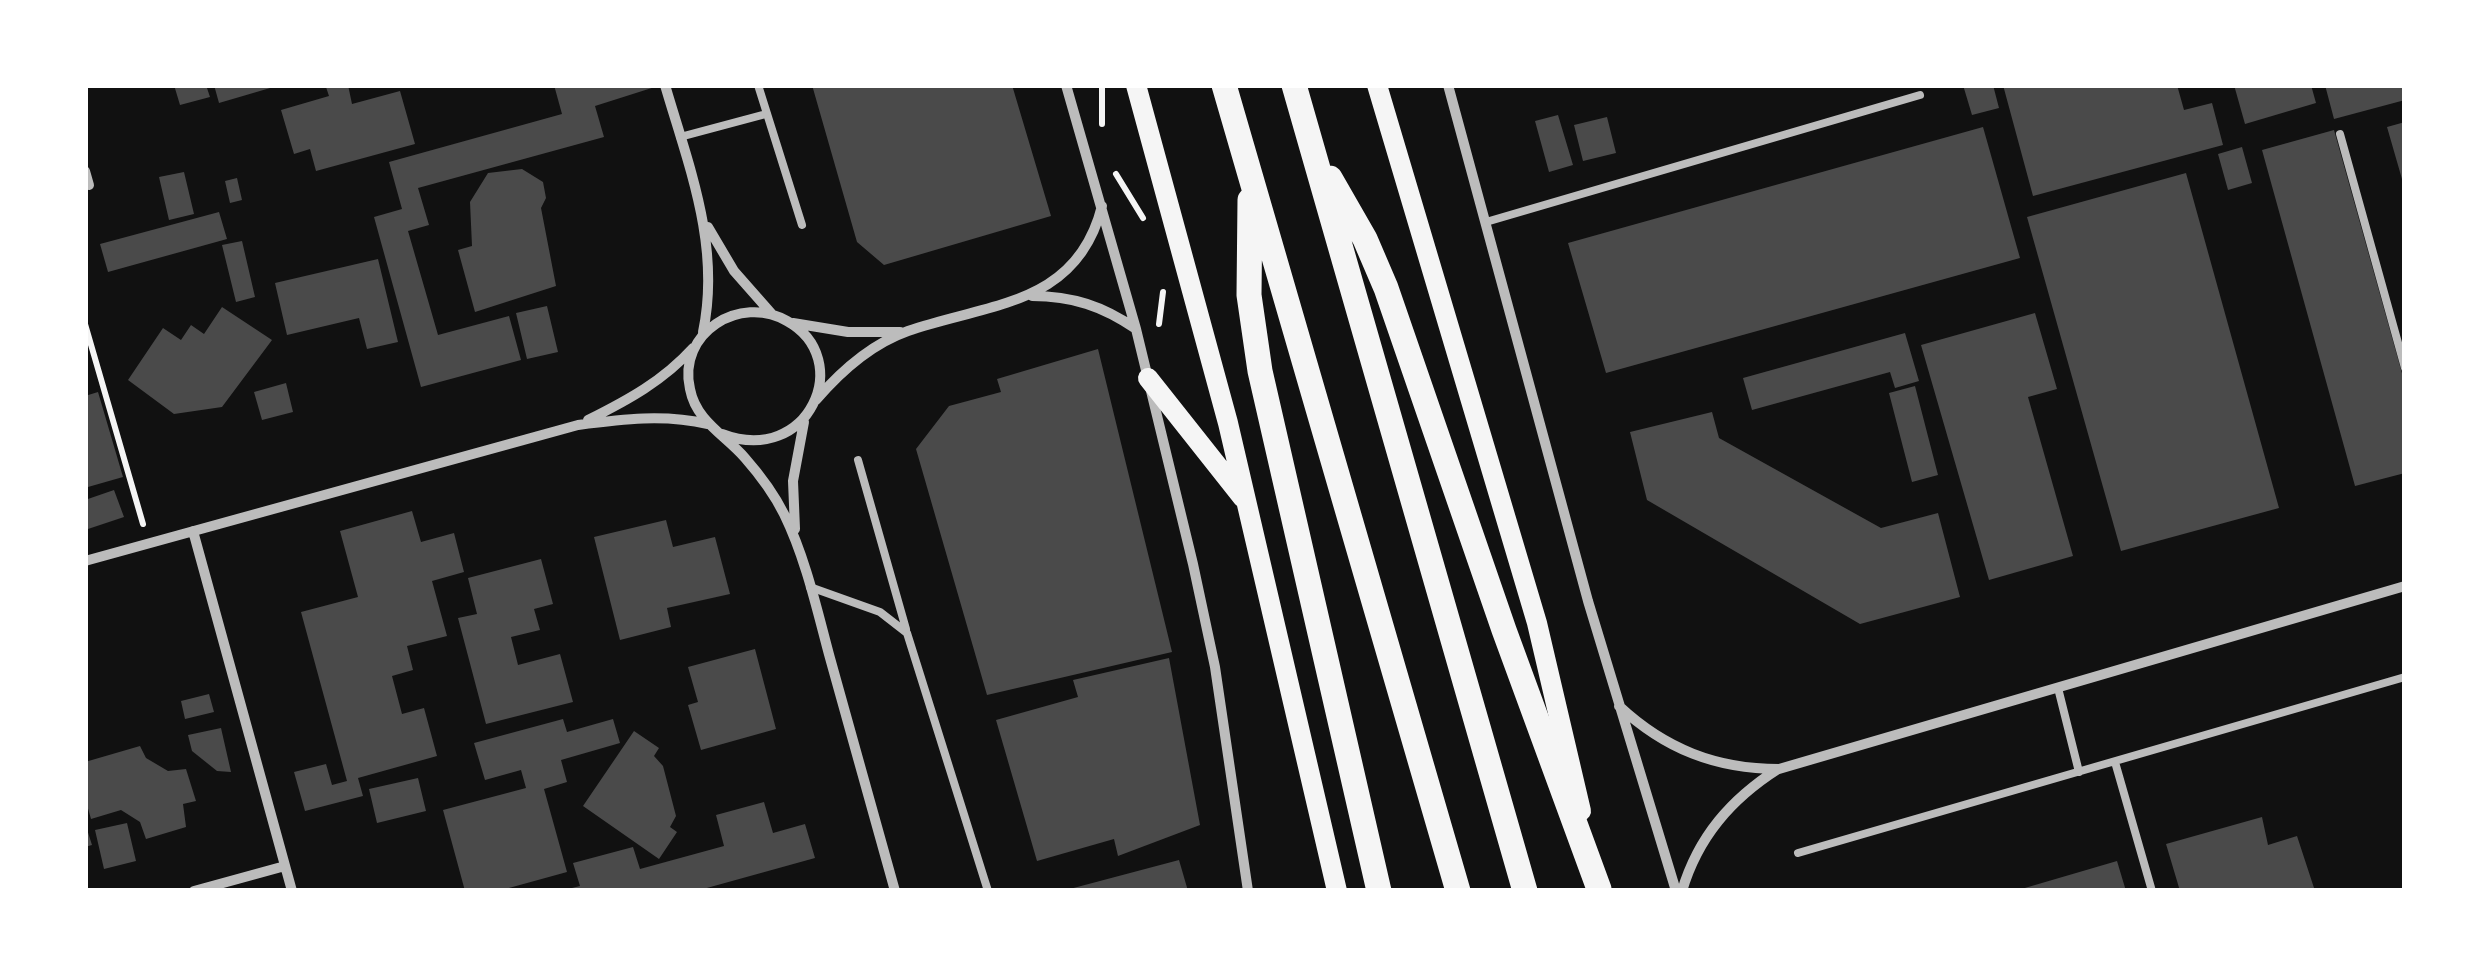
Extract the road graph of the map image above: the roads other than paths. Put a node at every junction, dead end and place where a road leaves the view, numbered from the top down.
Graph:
1 (665, 85) edge
2 (758, 85) edge
3 (1066, 85) edge
4 (1136, 85) edge
5 (1224, 85) edge
6 (1294, 85) edge
7 (1378, 85) edge
8 (1448, 85) edge
9 (1920, 96) dead end
10 (766, 114) junction
11 (2340, 134) dead end
12 (680, 137) junction
13 (1312, 148) junction
14 (85, 170) edge
15 (1251, 180) junction
16 (89, 185) dead end
17 (1102, 205) junction
18 (705, 222) junction
19 (1486, 222) junction
20 (802, 226) dead end
21 (1031, 296) junction
22 (771, 313) junction
23 (791, 322) junction
24 (1136, 329) junction
25 (906, 332) junction
26 (700, 339) junction
27 (2405, 368) edge
28 (1148, 378) junction
29 (816, 400) junction
30 (805, 418) junction
31 (708, 424) junction
32 (578, 425) junction
33 (722, 434) junction
34 (858, 460) dead end
35 (1247, 504) junction
36 (193, 531) junction
37 (797, 544) junction
38 (85, 561) edge
39 (2405, 586) edge
40 (810, 587) junction
41 (907, 633) junction
42 (2405, 677) edge
43 (2058, 688) junction
44 (1619, 706) junction
45 (2114, 762) junction
46 (1779, 769) junction
47 (2080, 772) junction
48 (1798, 853) dead end
49 (285, 866) junction
50 (1599, 890) edge
51 (194, 891) edge
52 (292, 891) edge
53 (895, 891) edge
54 (988, 891) edge
55 (1248, 891) edge
56 (1337, 891) edge
57 (1379, 891) edge
58 (1458, 891) edge
59 (1525, 891) edge
60 (1679, 891) edge
61 (2152, 891) edge

1 - 12 street
2 - 10 lane
3 - 17 street
4 - 35 main road
5 - 15 main road
6 - 13 main road
7 - 50 main road
8 - 19 street
9 - 19 lane
10 - 12 lane
10 - 20 lane
11 - 27 lane
12 - 18 street
13 - 50 main road
13 - 59 main road
14 - 16 street
15 - 57 main road
15 - 58 main road
17 - 21 street
17 - 24 street
18 - 22 street
18 - 26 street
19 - 44 street
21 - 24 street
21 - 25 street
22 - 23 street
22 - 26 street
23 - 25 street
23 - 29 street
24 - 28 street
25 - 29 street
26 - 31 street
26 - 32 street
28 - 35 main road
28 - 55 street
29 - 30 street
30 - 33 street
30 - 37 street
31 - 32 street
31 - 33 street
32 - 36 street
33 - 37 street
34 - 41 lane
35 - 56 main road
36 - 38 street
36 - 49 street
37 - 40 street
39 - 43 street
40 - 41 lane
40 - 53 street
41 - 54 lane
42 - 45 lane
43 - 46 street
43 - 47 lane
44 - 46 street
44 - 60 street
45 - 47 lane
45 - 61 lane
46 - 60 street
47 - 48 lane
49 - 51 street
49 - 52 street

